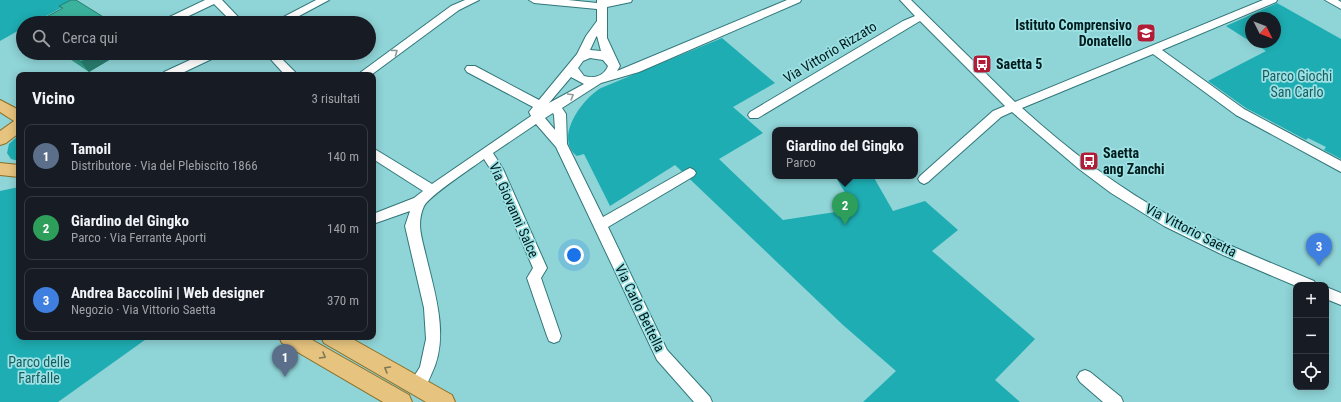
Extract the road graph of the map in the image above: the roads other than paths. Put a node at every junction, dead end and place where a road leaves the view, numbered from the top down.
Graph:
1 (212, 0) edge
2 (216, 0) edge
3 (324, 0) edge
4 (474, 0) edge
5 (534, 0) edge
6 (627, 0) edge
7 (796, 0) edge
8 (905, 0) edge
9 (1272, 0) edge
10 (1330, 0) edge
11 (602, 3) edge
12 (1341, 6) edge
13 (179, 16) edge
14 (232, 16) edge
15 (291, 16) edge
16 (921, 17) junction
17 (602, 20) junction
18 (1155, 50) junction
19 (582, 56) junction
20 (610, 59) junction
21 (199, 60) edge
22 (277, 60) edge
23 (653, 60) junction
24 (572, 68) junction
25 (471, 69) dead end
26 (174, 72) edge
27 (289, 72) edge
28 (367, 72) edge
29 (601, 80) junction
30 (0, 105) edge
31 (1012, 107) junction
32 (541, 111) junction
33 (16, 115) edge
34 (754, 115) dead end
35 (16, 127) edge
36 (0, 139) edge
37 (561, 144) junction
38 (485, 153) junction
39 (376, 155) edge
40 (1341, 167) edge
41 (690, 173) dead end
42 (924, 179) dead end
43 (432, 190) junction
44 (419, 202) junction
45 (376, 218) edge
46 (600, 226) junction
47 (1302, 282) edge
48 (1329, 294) edge
49 (1341, 299) edge
50 (554, 336) dead end
51 (294, 340) edge
52 (336, 340) edge
53 (1085, 377) dead end
54 (416, 386) junction
55 (402, 402) edge
56 (445, 402) edge
57 (704, 402) edge
58 (1114, 402) edge

1 - 13 street
2 - 14 street
3 - 15 street
28 -> 4 street
5 - 11 street
6 - 11 street
7 - 23 street
8 - 16 street, Via Vittorio Saetta
9 - 18 street
10 - 12 street
11 - 17 street
16 - 31 street, Via Vittorio Saetta
16 - 34 street, Via Vittorio Rizzato
17 - 19 street
17 - 20 street
18 - 31 street
18 - 40 street
19 - 20 street
19 - 24 street
20 - 23 street
20 - 29 street
21 - 26 street
22 - 27 street
23 - 29 street
24 - 29 street
24 - 32 street
25 - 32 street
32 -> 29 street
30 - 33 main road
31 - 42 street
31 - 47 street, Via Vittorio Saetta
32 - 37 street, Via Carlo Bettella
32 - 37 street, Via Carlo Bettella
32 - 38 street
35 - 36 main road
37 - 46 street, Via Carlo Bettella
38 - 43 street
38 - 50 street, Via Giovanni Salce
39 - 43 street
41 - 46 street
43 - 44 street
44 - 45 street
44 - 54 street
46 - 57 street, Via Carlo Bettella
48 - 49 street
51 -> 55 main road
54 -> 52 main road
53 - 58 street
54 - 56 main road

